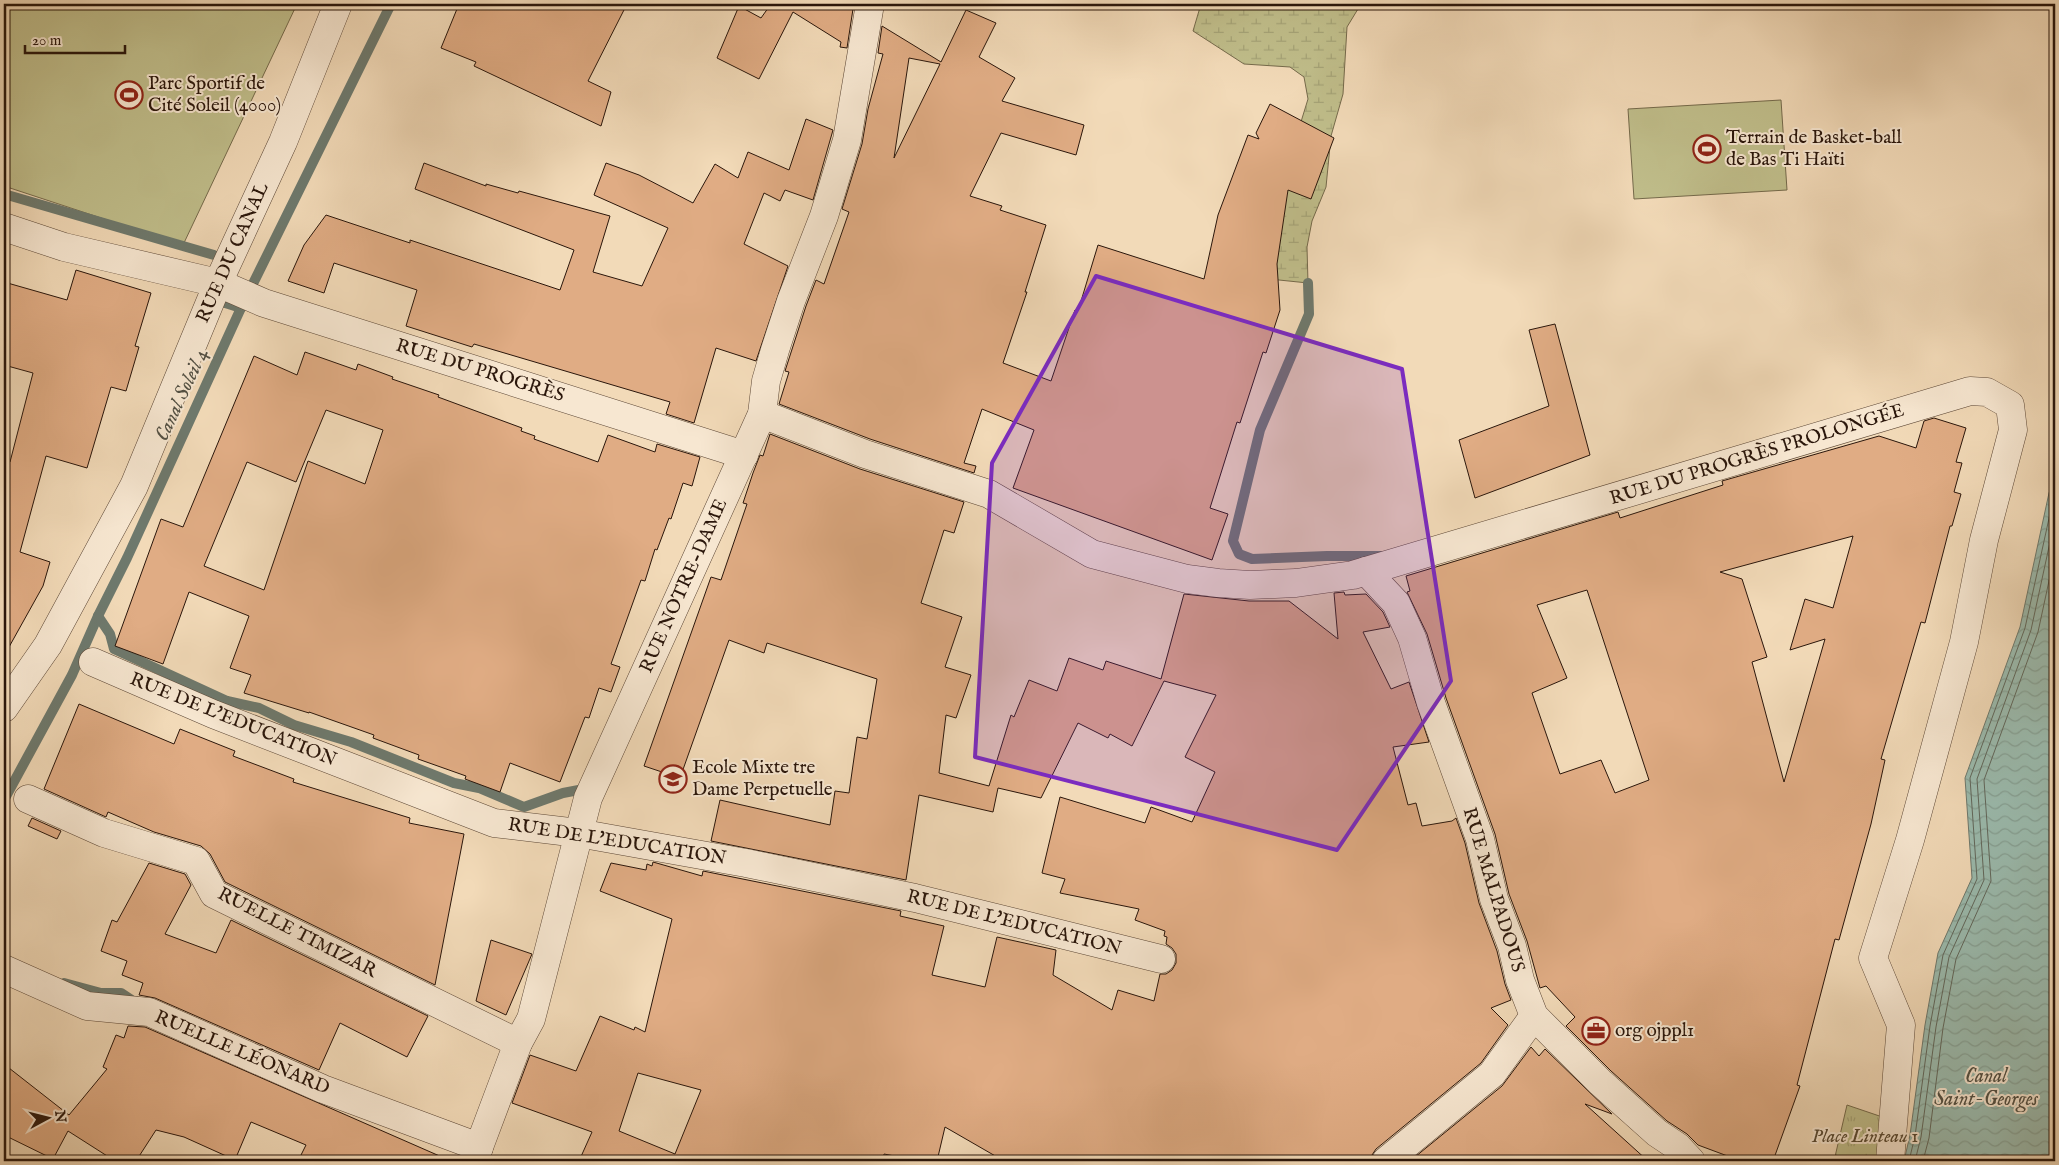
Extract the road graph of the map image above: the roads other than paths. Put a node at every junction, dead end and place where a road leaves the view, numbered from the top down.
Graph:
1 (338, 4) edge
2 (870, 4) edge
3 (4, 227) edge
4 (218, 283) junction
5 (762, 414) junction
6 (744, 455) junction
7 (1366, 571) junction
8 (93, 662) dead end
9 (4, 708) edge
10 (28, 798) dead end
11 (578, 834) junction
12 (1161, 959) dead end
13 (4, 969) edge
14 (1534, 1016) junction
15 (518, 1044) junction
16 (477, 1154) edge
17 (1386, 1161) edge
18 (1691, 1161) edge
19 (1890, 1161) edge

1 - 4 street, RUE DU CANAL
2 - 5 street, RUE NOTRE-DAME
3 - 4 street, RUE DU PROGRÈS
4 - 6 street, RUE DU PROGRÈS
4 - 9 street, RUE DU CANAL
5 - 6 street, RUE NOTRE-DAME
5 - 7 street, RUE DU PROGRÈS PROLONGÉE
6 - 11 street, RUE NOTRE-DAME
7 - 14 street, RUE MALPADOUS
7 - 19 street, RUE DU PROGRÈS PROLONGÉE
8 - 11 street, RUE DE L'EDUCATION
10 - 15 street, RUELLE TIMIZAR
11 - 12 street, RUE DE L'EDUCATION
11 - 15 street, RUE NOTRE-DAME
13 - 16 street, RUELLE LÉONARD
14 - 17 street
14 - 18 street, RUE MALPADOUS
15 - 16 street, RUE NOTRE-DAME

